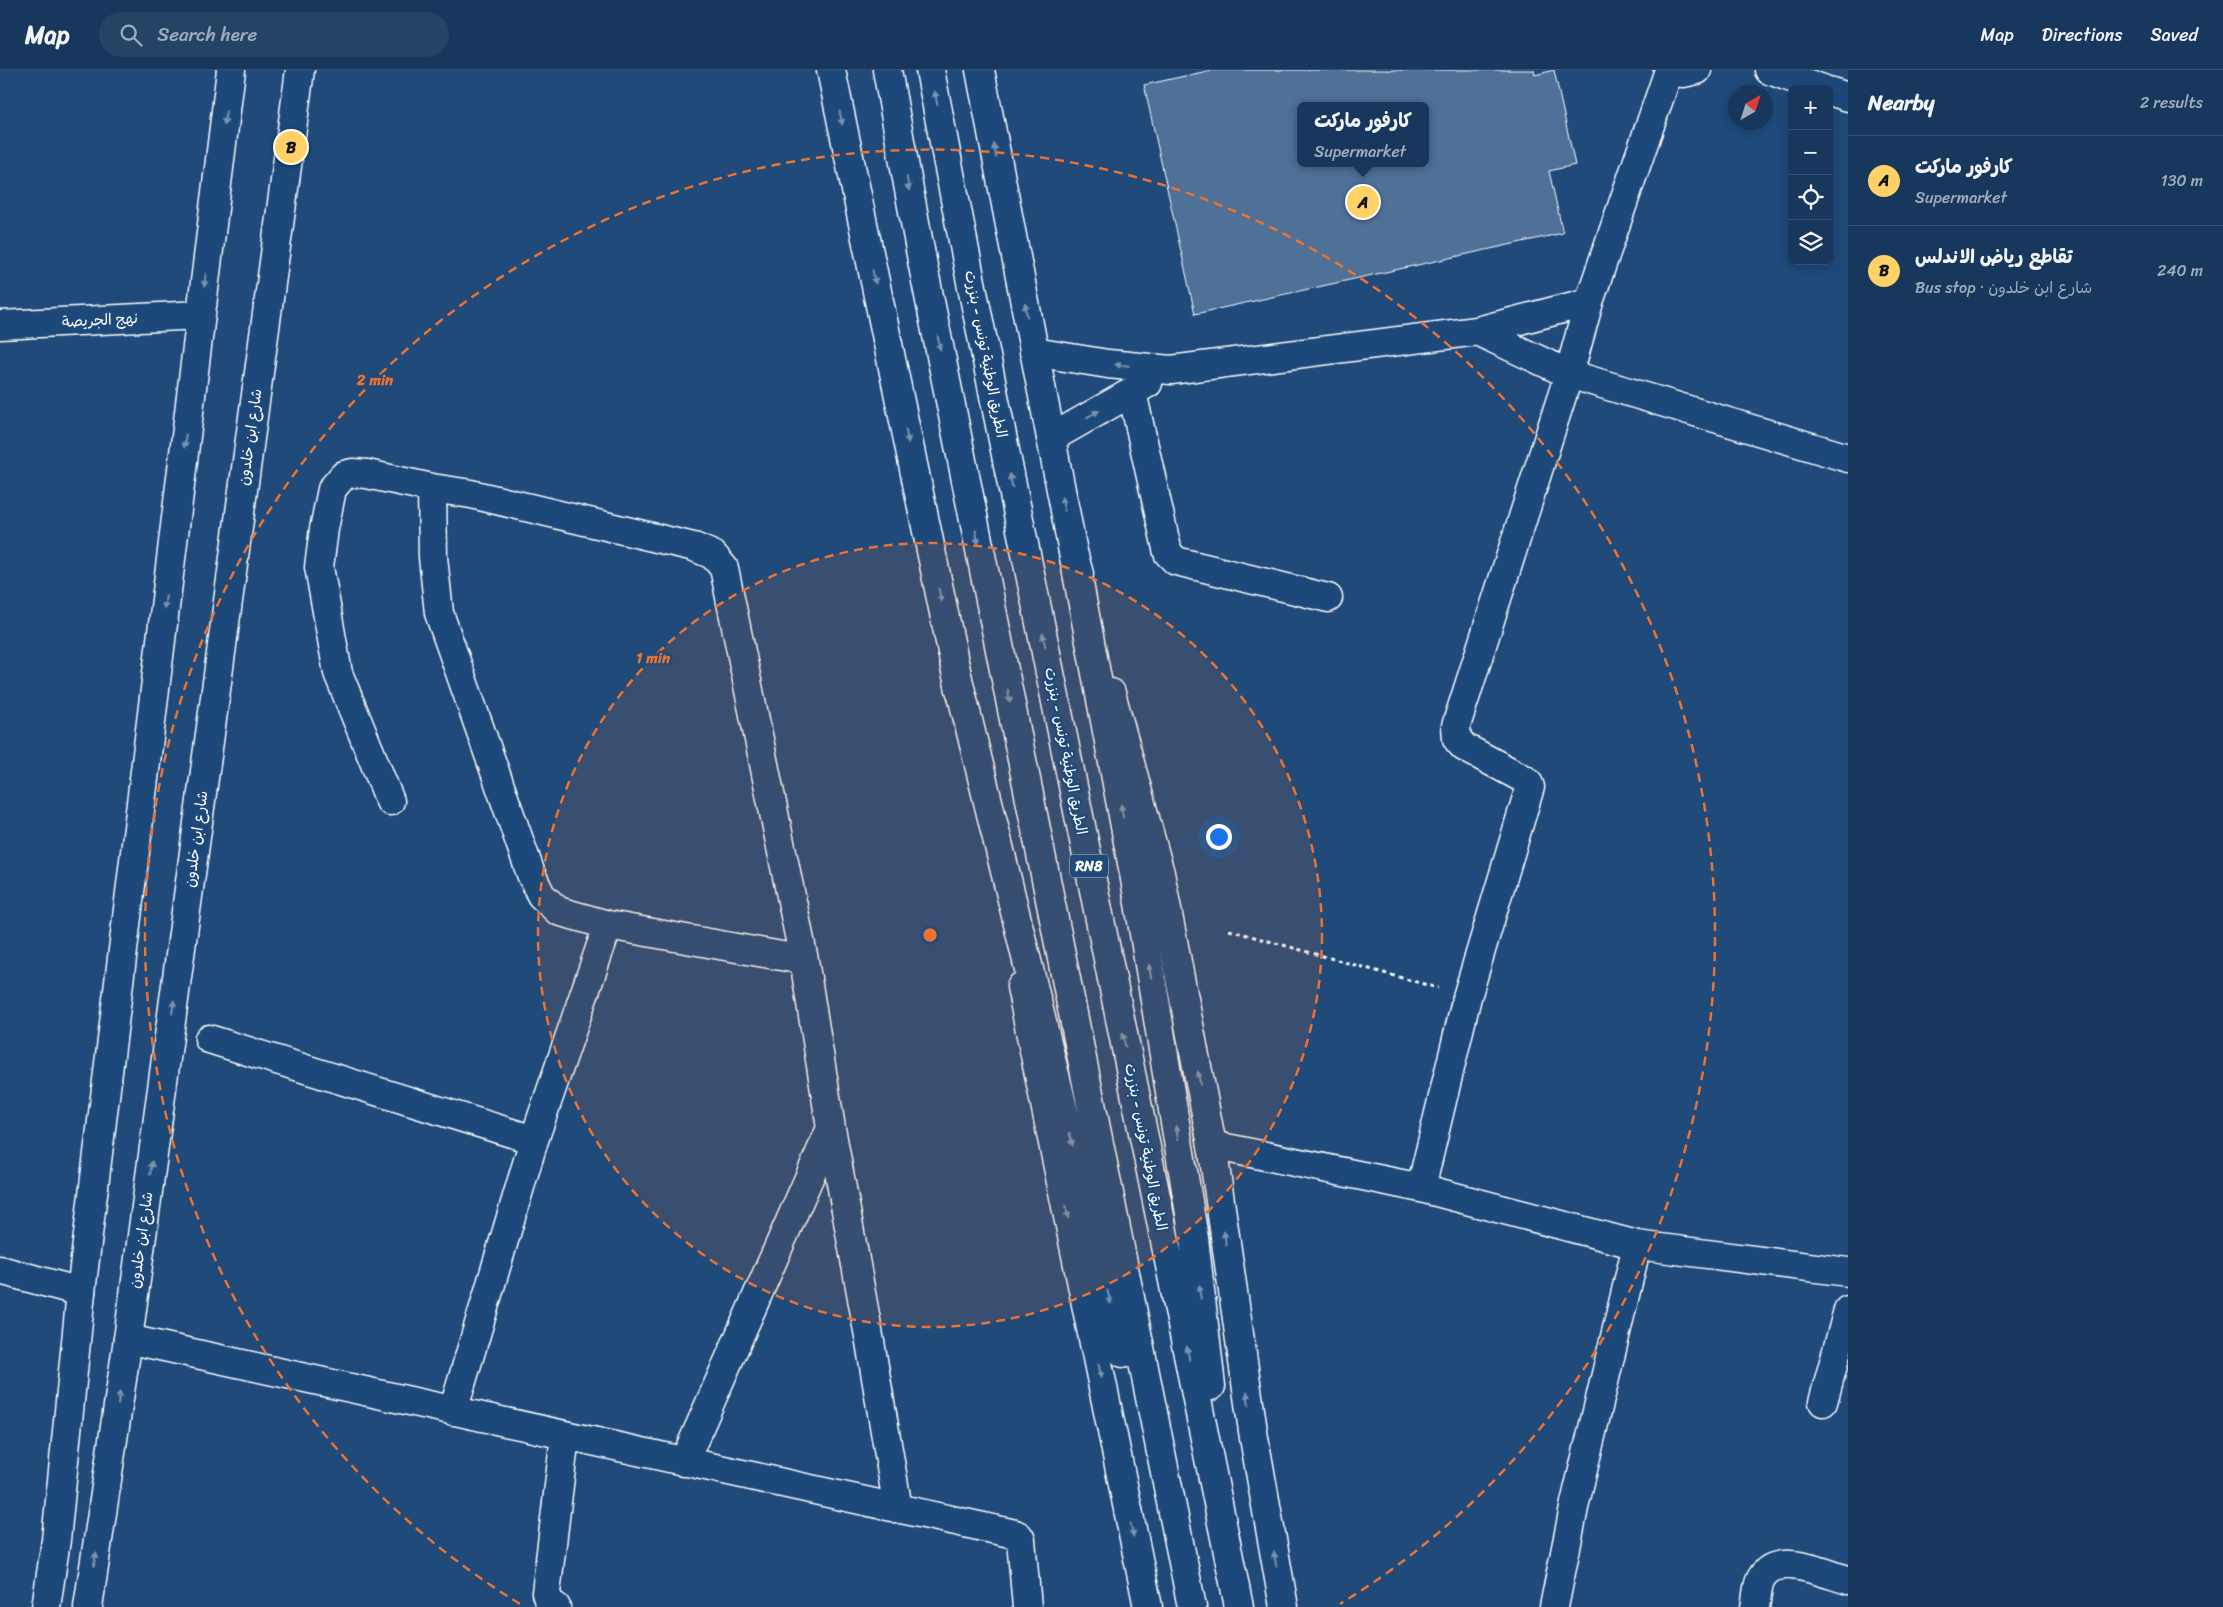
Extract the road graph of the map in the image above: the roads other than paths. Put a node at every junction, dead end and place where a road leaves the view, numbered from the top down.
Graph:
1 (231, 70) edge
2 (300, 70) edge
3 (831, 70) edge
4 (887, 70) edge
5 (930, 70) edge
6 (980, 70) edge
7 (1669, 70) edge
8 (1697, 70) edge
9 (1769, 70) edge
10 (1812, 85) edge
11 (1833, 92) edge
12 (1848, 97) edge
13 (1589, 302) junction
14 (200, 315) junction
15 (0, 324) edge
16 (1477, 331) junction
17 (1034, 352) junction
18 (1171, 370) junction
19 (1569, 374) junction
20 (1132, 392) junction
21 (1051, 438) junction
22 (1848, 458) edge
23 (432, 488) junction
24 (1072, 552) junction
25 (1328, 598) dead end
26 (955, 667) junction
27 (390, 801) dead end
28 (608, 925) junction
29 (804, 960) junction
30 (209, 1039) dead end
31 (831, 1128) junction
32 (534, 1140) junction
33 (1212, 1145) junction
34 (1421, 1188) junction
35 (1636, 1245) junction
36 (0, 1270) edge
37 (1848, 1272) edge
38 (81, 1292) junction
39 (1848, 1310) edge
40 (128, 1339) junction
41 (1823, 1402) dead end
42 (453, 1411) junction
43 (565, 1436) junction
44 (684, 1462) junction
45 (898, 1508) junction
46 (1231, 1567) junction
47 (1848, 1580) edge
48 (46, 1607) edge
49 (88, 1607) edge
50 (556, 1607) edge
51 (1027, 1607) edge
52 (1148, 1607) edge
53 (1186, 1607) edge
54 (1192, 1607) edge
55 (1239, 1607) edge
56 (1284, 1607) edge
57 (1554, 1607) edge
58 (1755, 1607) edge

1 -> 14 main road
40 -> 2 main road, شارع ابن خلدون
3 -> 26 main road
4 -> 54 main road
46 -> 5 main road, الطريق الوطنية تونس - بنزرت / RN8
17 -> 6 main road
7 - 8 main road
7 - 13 main road
9 - 10 main road
11 - 12 main road
13 - 16 main road
13 - 19 main road
14 - 15 main road, نهج الجريصة
14 -> 38 main road
16 - 18 main road
16 - 19 main road
18 -> 17 main road
17 - 21 main road
18 - 20 main road
19 - 22 main road
19 - 34 main road
21 -> 20 main road
20 - 25 main road
24 -> 21 main road
23 - 27 main road
23 - 28 main road
23 - 29 main road
33 -> 24 main road
46 -> 24 main road
26 -> 52 main road
26 -> 53 main road
28 - 29 main road
28 - 32 main road
29 - 31 main road
30 - 32 main road
31 - 44 main road
31 - 45 main road
32 - 42 main road
33 - 34 main road
56 -> 33 main road
34 - 35 main road
35 - 37 main road
35 - 57 main road
36 - 38 main road
38 - 48 main road
39 - 41 main road
40 - 42 main road
49 -> 40 main road, شارع ابن خلدون
42 - 43 main road
43 - 44 main road
43 - 50 main road
44 - 45 main road
45 - 51 main road
46 - 55 main road, الطريق الوطنية تونس - بنزرت / RN8
47 - 58 main road

